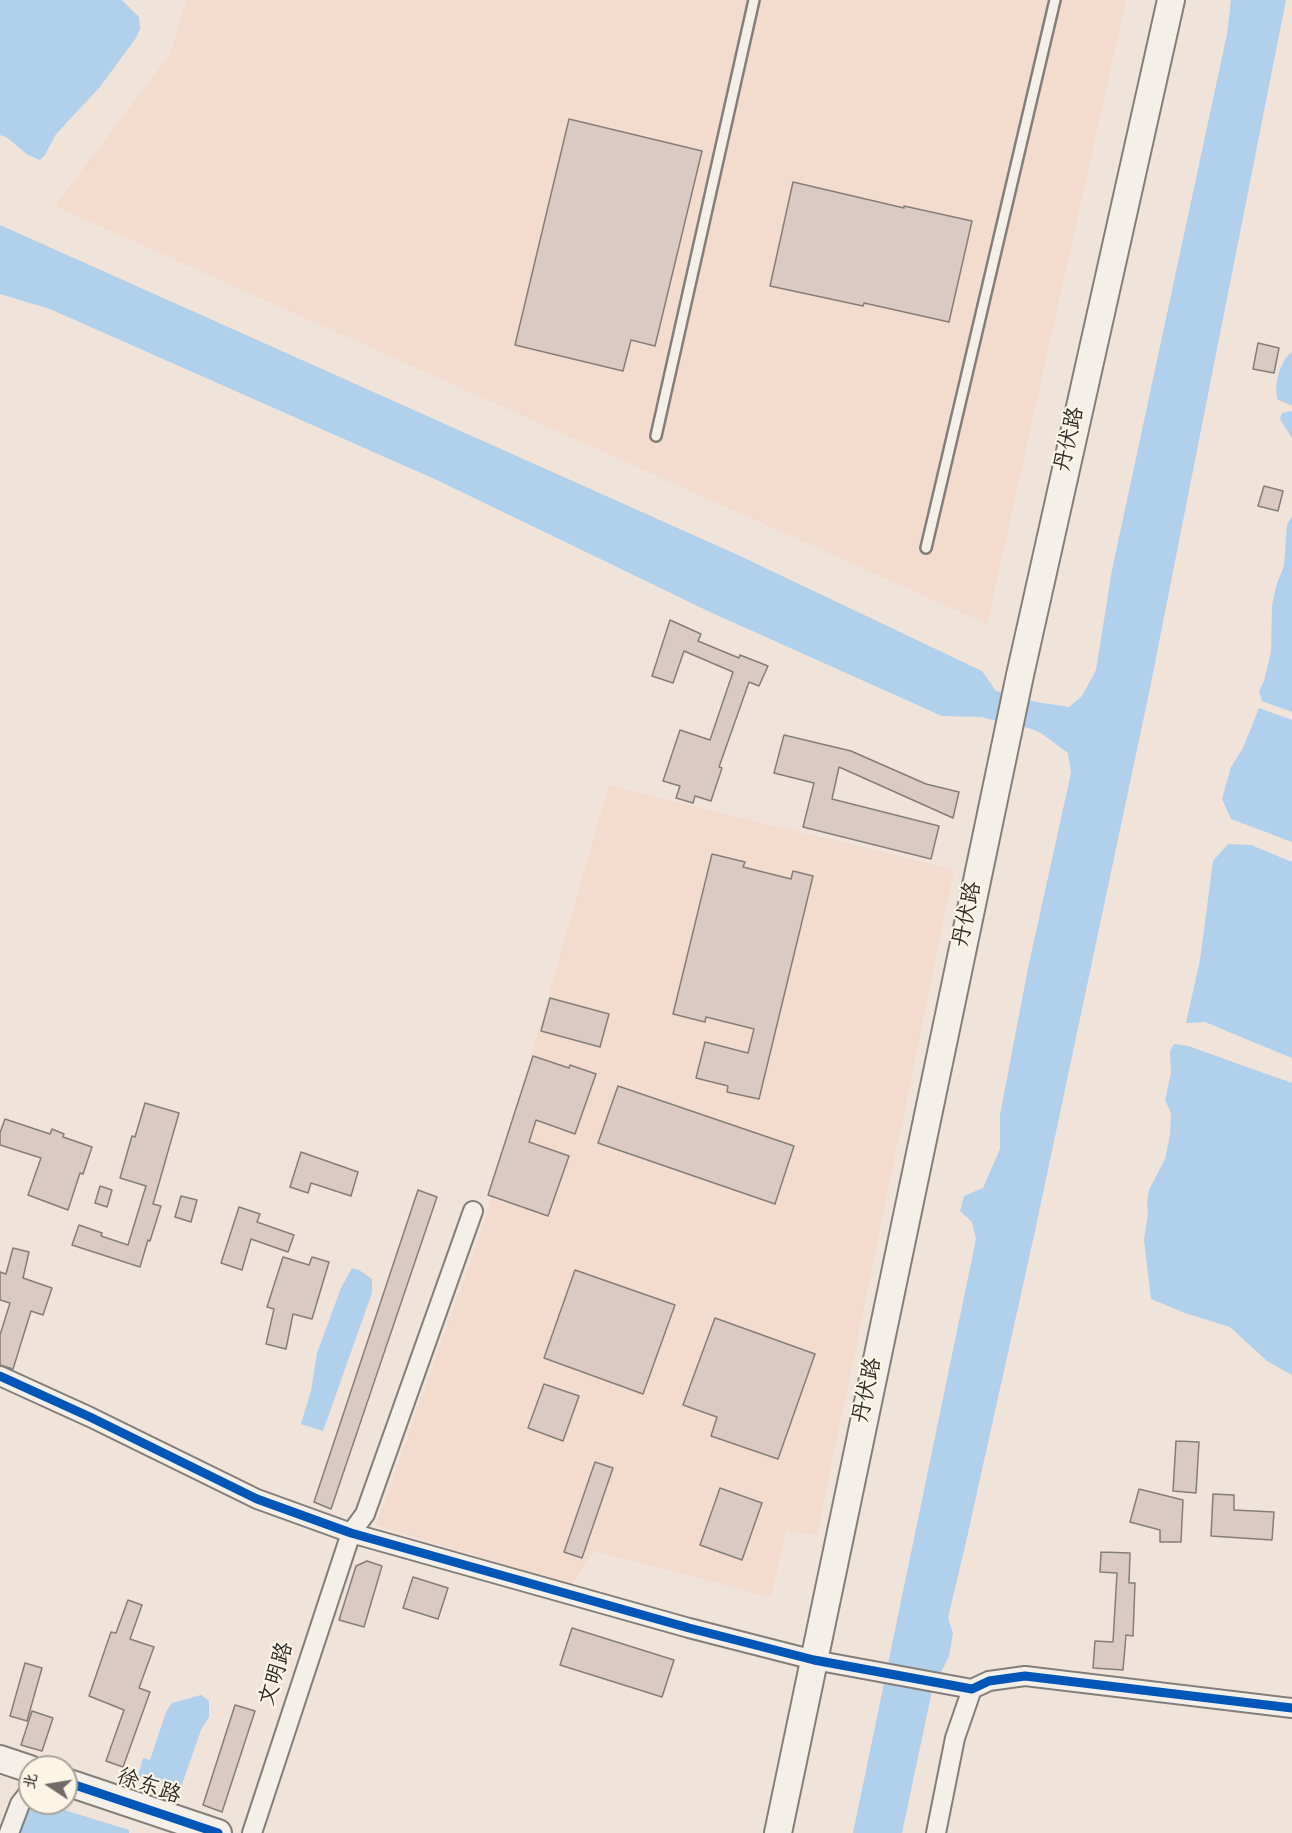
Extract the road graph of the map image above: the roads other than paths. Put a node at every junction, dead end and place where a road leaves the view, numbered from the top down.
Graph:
1 (754, 0) edge
2 (1055, 0) edge
3 (1171, 0) edge
4 (656, 436) dead end
5 (926, 548) dead end
6 (473, 1212) dead end
7 (0, 1376) edge
8 (351, 1533) junction
9 (814, 1660) junction
10 (972, 1689) junction
11 (1292, 1708) edge
12 (0, 1759) edge
13 (18, 1766) edge
14 (78, 1786) edge
15 (18, 1809) edge
16 (9, 1833) edge
17 (218, 1833) edge
18 (252, 1833) edge
19 (778, 1833) edge
20 (936, 1833) edge

1 - 4 lane
2 - 5 lane
3 - 9 main road, 丹伏路
6 - 8 street, 文明路
7 - 8 street
8 - 9 street
8 - 18 street, 文明路
9 - 10 street
9 - 19 main road, 丹伏路
10 - 11 street
10 - 20 street
12 - 13 main road
14 - 17 main road, 徐东路
15 - 16 street

